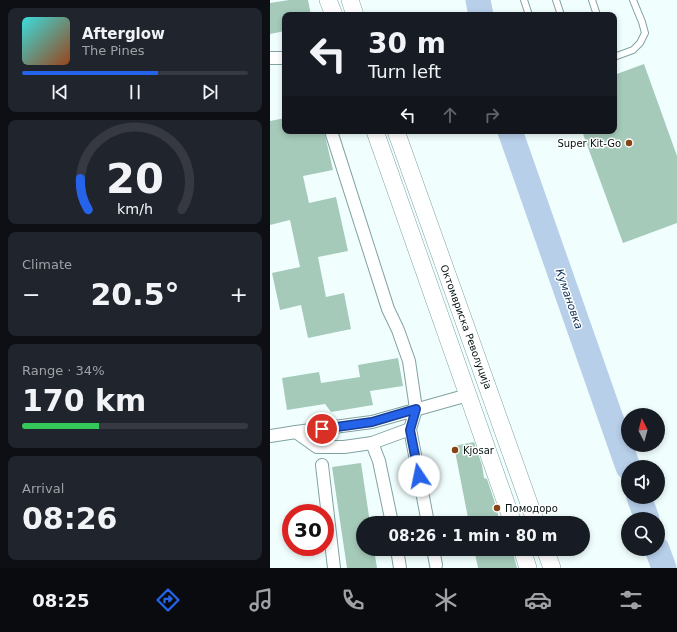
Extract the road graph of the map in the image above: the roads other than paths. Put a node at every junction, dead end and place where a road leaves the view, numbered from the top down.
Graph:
1 (328, 0) edge
2 (350, 0) edge
3 (524, 0) edge
4 (556, 0) edge
5 (592, 0) edge
6 (633, 0) edge
7 (333, 12) edge
8 (354, 12) edge
9 (528, 12) edge
10 (560, 12) edge
11 (596, 12) edge
12 (617, 56) edge
13 (270, 58) edge
14 (282, 58) edge
15 (332, 134) edge
16 (376, 134) edge
17 (397, 134) edge
18 (468, 394) junction
19 (416, 409) junction
20 (410, 430) junction
21 (296, 432) junction
22 (270, 436) edge
23 (372, 443) junction
24 (322, 465) dead end
25 (391, 516) edge
26 (427, 516) edge
27 (511, 516) edge
28 (534, 516) edge
29 (398, 556) edge
30 (434, 556) edge
31 (524, 556) edge
32 (548, 556) edge
33 (436, 565) dead end
34 (334, 568) edge
35 (400, 568) edge
36 (528, 568) edge
37 (552, 568) edge

1 - 7 street
2 - 8 street
3 - 9 lane
4 - 10 lane
5 - 11 lane
6 - 12 lane
13 - 14 street
15 - 19 street
16 - 18 street, Октомвриска Револуција
17 - 28 street, Октомвриска Револуција
18 - 19 street
18 - 27 street, Октомвриска Револуција
19 - 20 street
19 - 21 street
20 - 23 street
20 - 26 street
21 - 22 street
21 - 23 street
23 - 25 street
24 - 34 street
29 - 35 street
30 - 33 street
31 - 36 street
32 - 37 street

